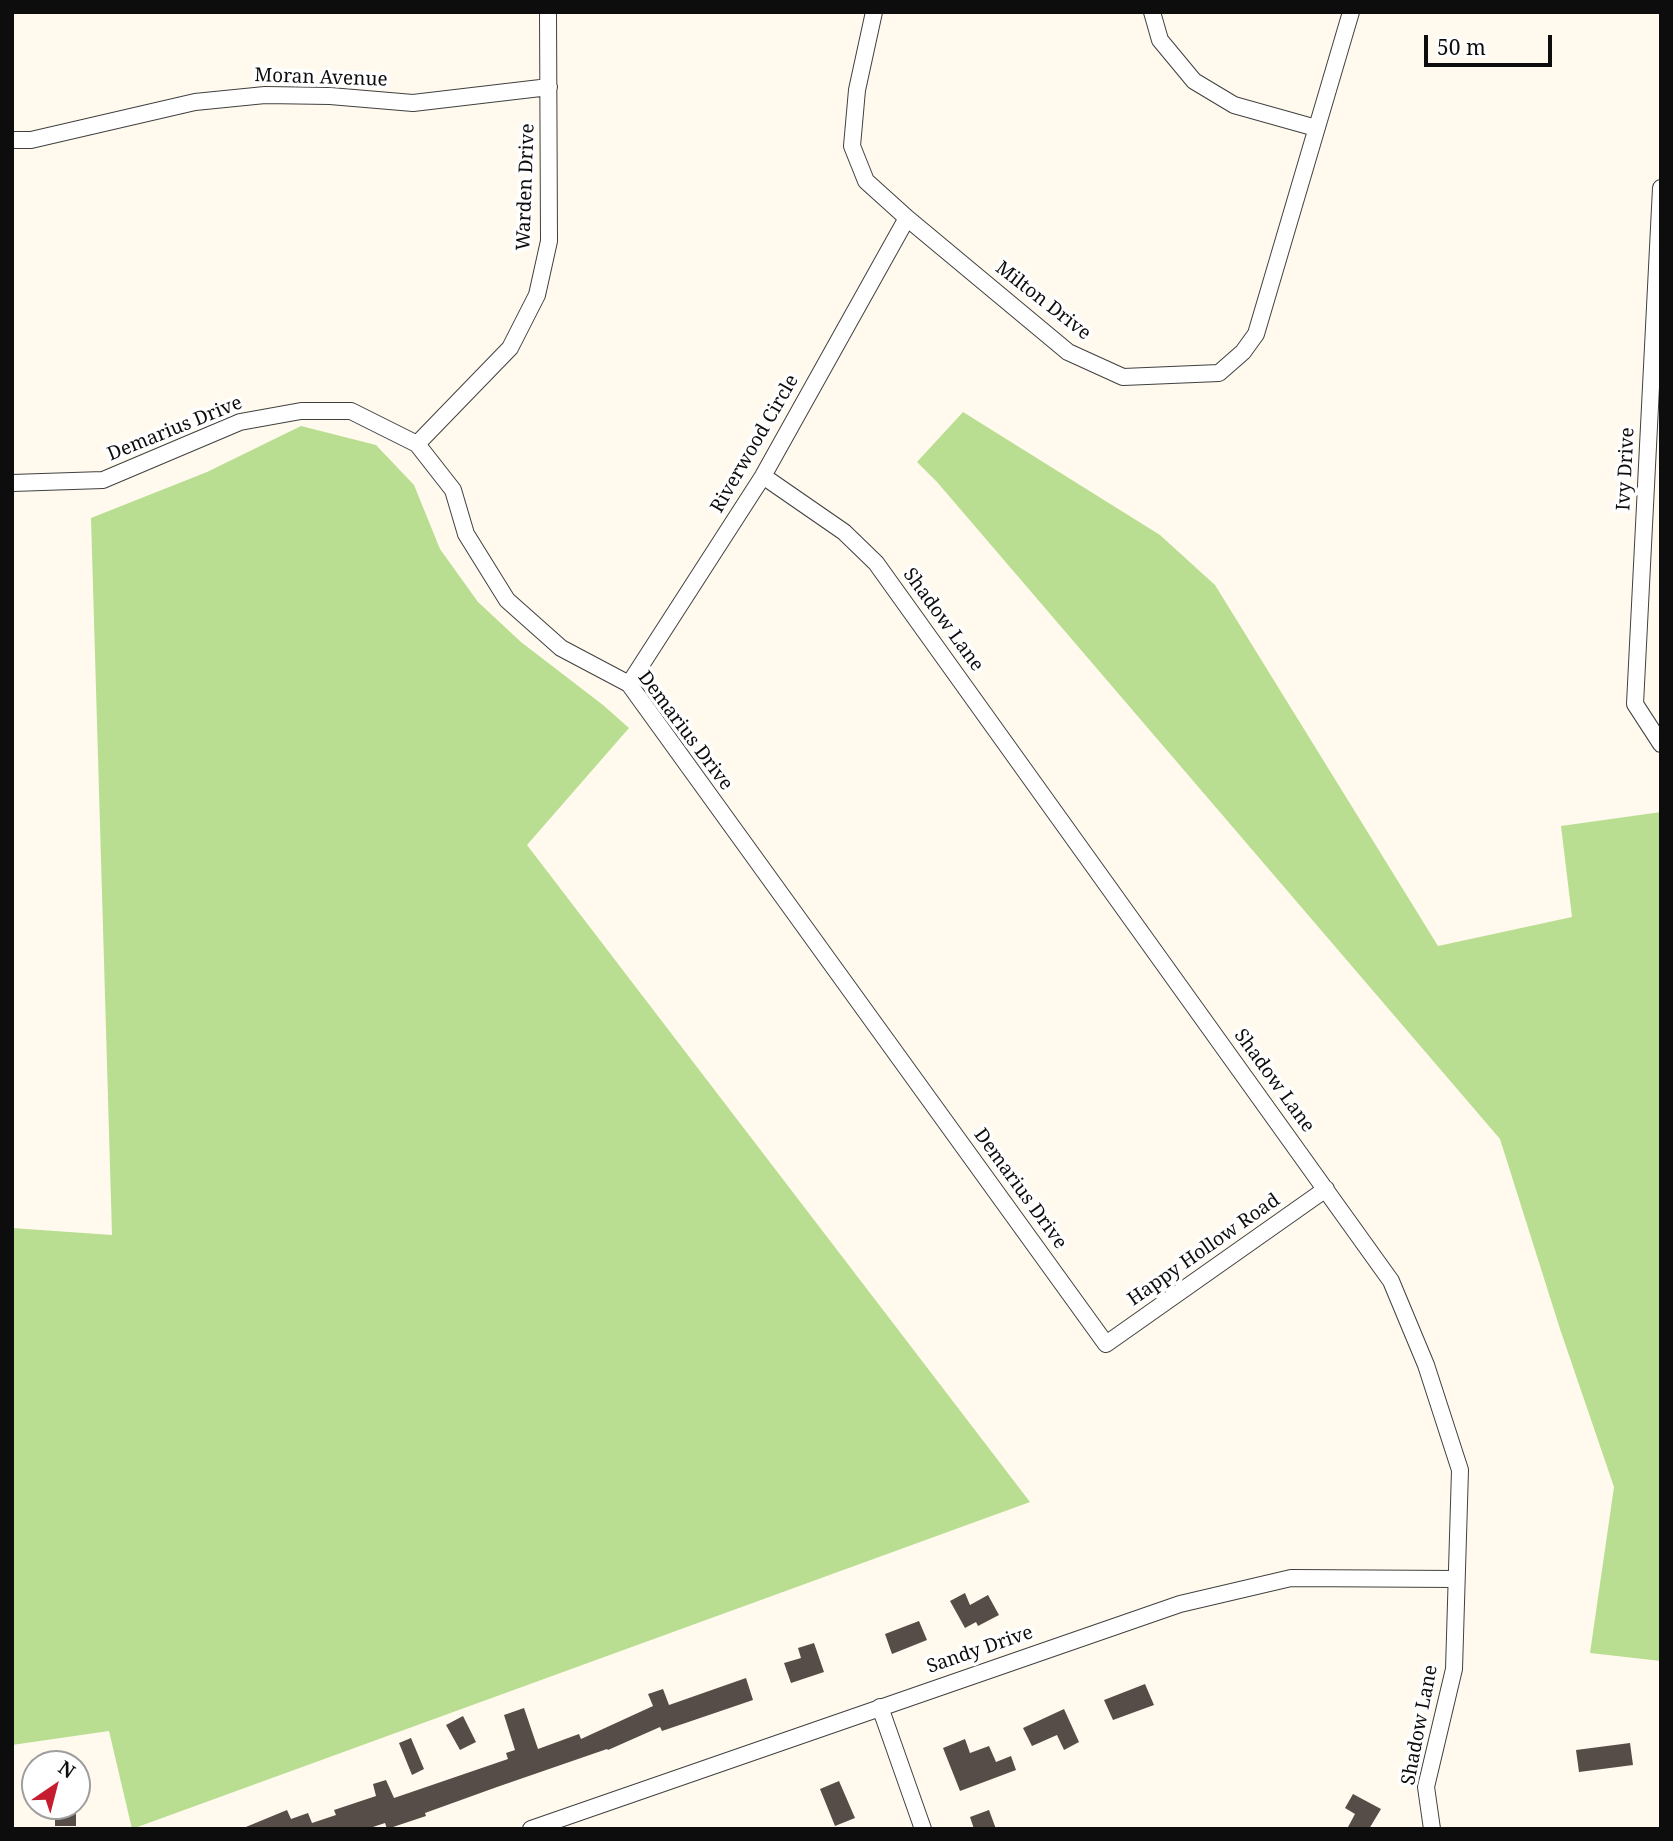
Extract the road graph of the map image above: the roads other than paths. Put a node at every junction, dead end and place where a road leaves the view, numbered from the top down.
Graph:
1 (548, 12) edge
2 (874, 12) edge
3 (1152, 12) edge
4 (1351, 12) edge
5 (549, 87) junction
6 (1315, 128) junction
7 (12, 140) edge
8 (1661, 188) edge
9 (907, 218) junction
10 (417, 444) junction
11 (764, 476) junction
12 (12, 482) edge
13 (629, 684) junction
14 (1661, 744) edge
15 (1326, 1189) junction
16 (1106, 1344) joint
17 (1456, 1580) junction
18 (880, 1707) junction
19 (531, 1829) edge
20 (923, 1829) edge
21 (1432, 1829) edge

1 - 5 street, Warden Drive
2 - 9 street, Milton Drive
3 - 6 street
4 - 6 street, Milton Drive
5 - 7 street, Moran Avenue
5 - 10 street, Warden Drive
6 - 9 street, Milton Drive
8 - 14 street, Ivy Drive
9 - 11 street, Riverwood Circle
10 - 12 street, Demarius Drive
10 - 13 street, Demarius Drive
11 - 13 street, Riverwood Circle
11 - 15 street, Shadow Lane
13 - 16 street, Demarius Drive
15 - 16 street, Happy Hollow Road
15 - 17 street, Shadow Lane
17 - 18 street, Sandy Drive
17 - 21 street, Shadow Lane
18 - 19 street, Sandy Drive
18 - 20 street

